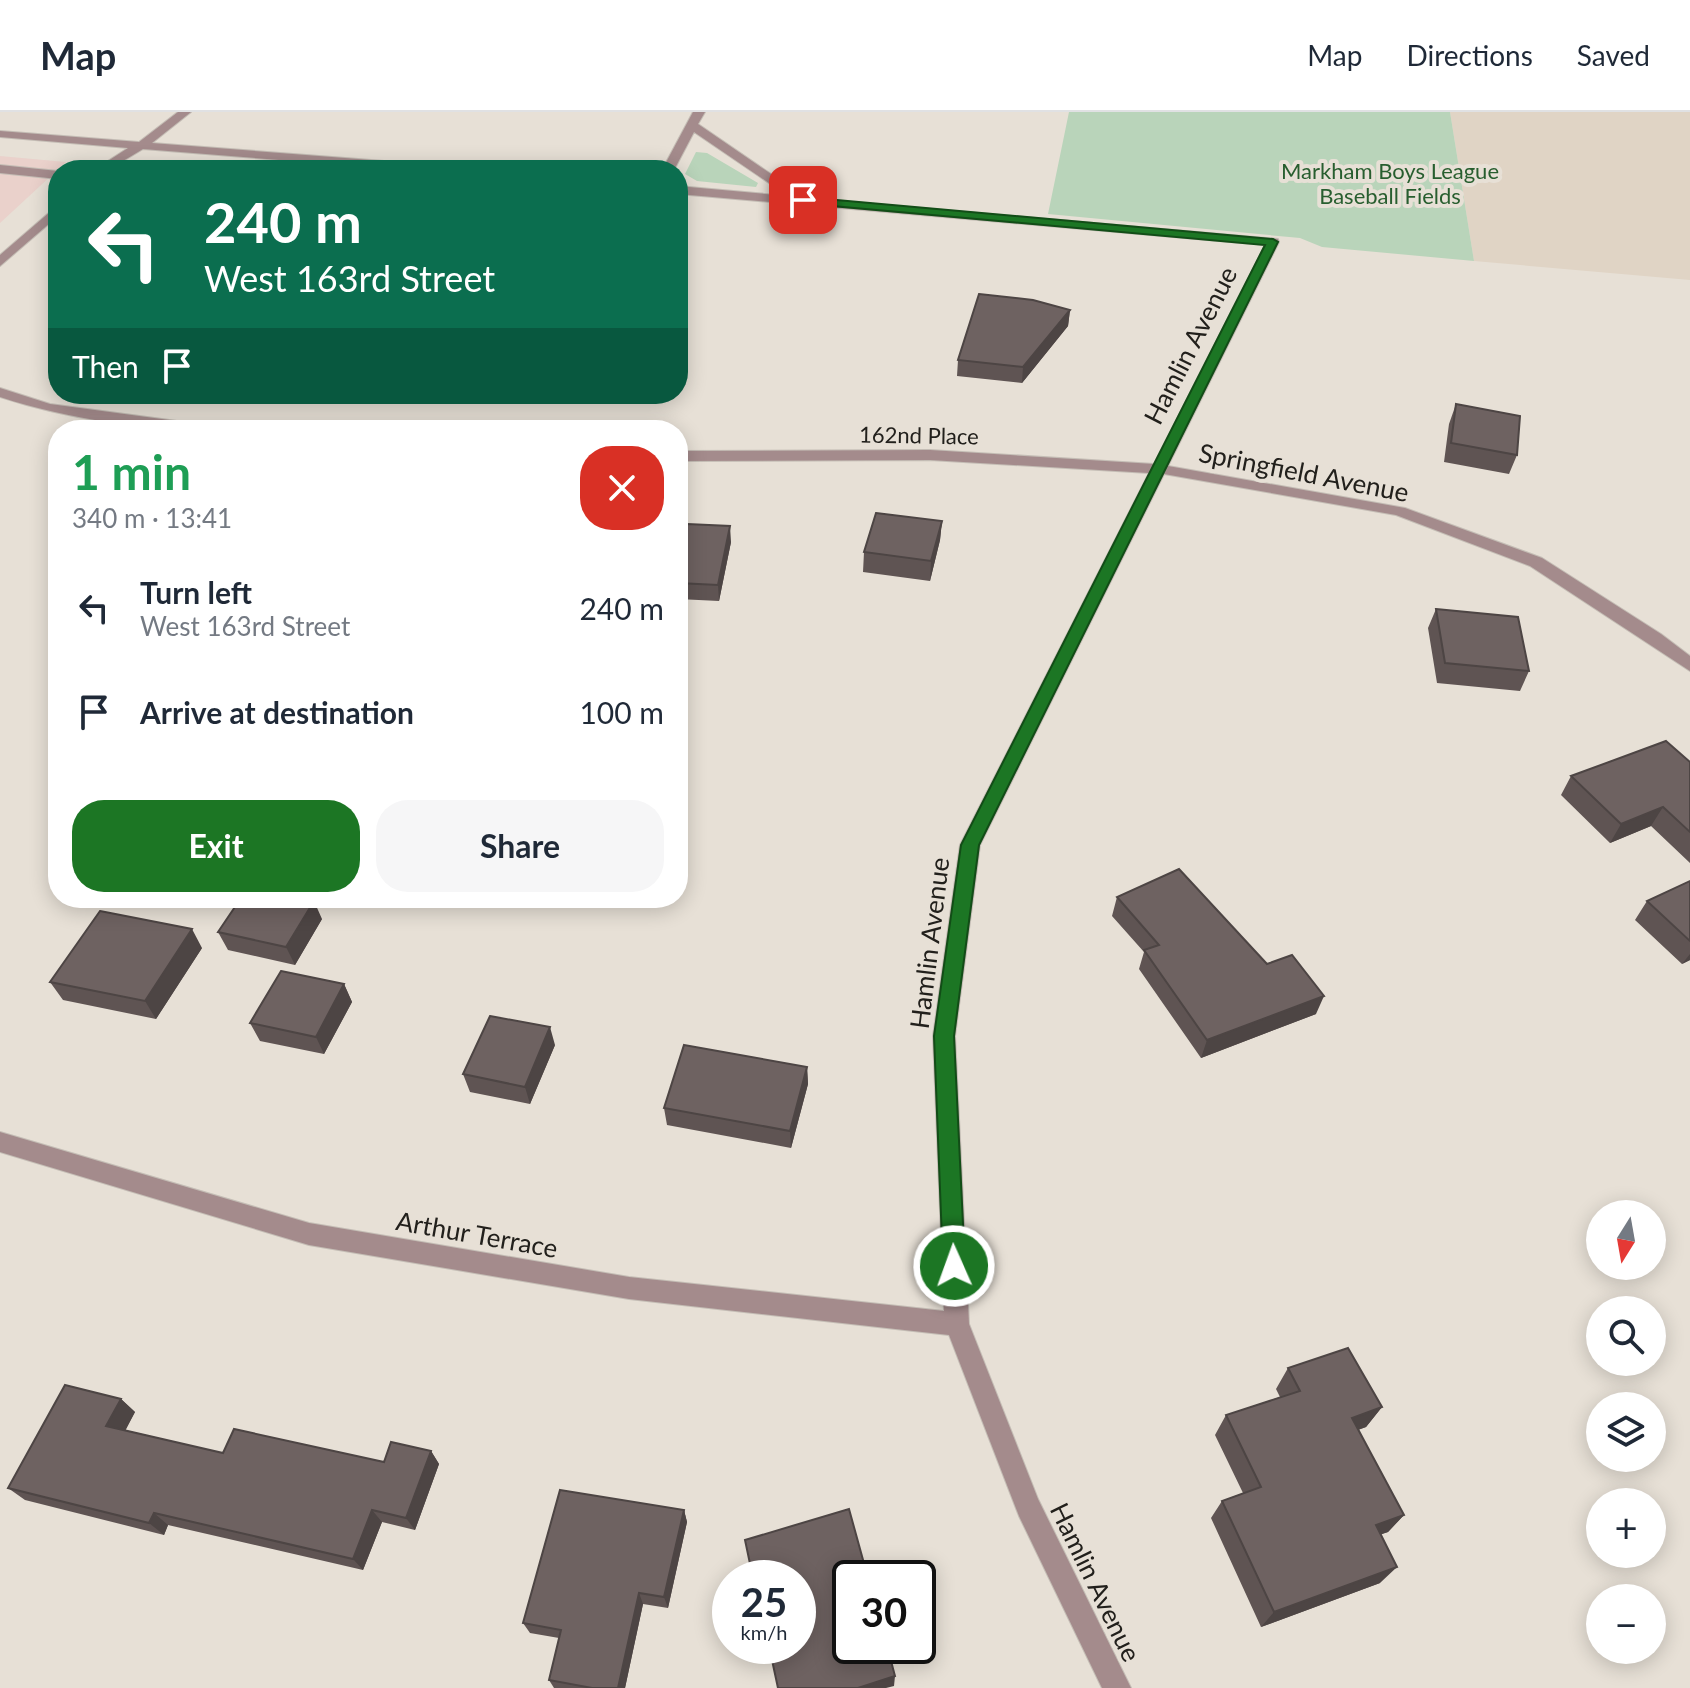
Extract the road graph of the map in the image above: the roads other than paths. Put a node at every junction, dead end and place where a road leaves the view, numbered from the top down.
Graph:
1 (185, 112) edge
2 (699, 112) edge
3 (692, 125) junction
4 (0, 134) edge
5 (143, 144) junction
6 (117, 160) edge
7 (331, 160) edge
8 (673, 160) edge
9 (0, 169) edge
10 (48, 174) edge
11 (688, 191) edge
12 (803, 200) junction
13 (48, 218) edge
14 (0, 262) edge
15 (0, 392) edge
16 (139, 420) edge
17 (688, 456) edge
18 (1159, 469) junction
19 (1690, 665) edge
20 (0, 1142) edge
21 (957, 1324) junction
22 (1117, 1688) edge

1 - 5 street
2 - 3 street
3 - 8 street
3 - 12 street
4 - 5 street
5 - 6 street
5 - 7 street
9 - 10 street
11 - 12 street
12 - 18 street, Hamlin Avenue
13 - 14 street
15 - 16 street
17 - 18 street, 162nd Place
18 - 19 street, Springfield Avenue
18 - 21 street, Hamlin Avenue
20 - 21 street, Arthur Terrace
21 - 22 street, Hamlin Avenue

